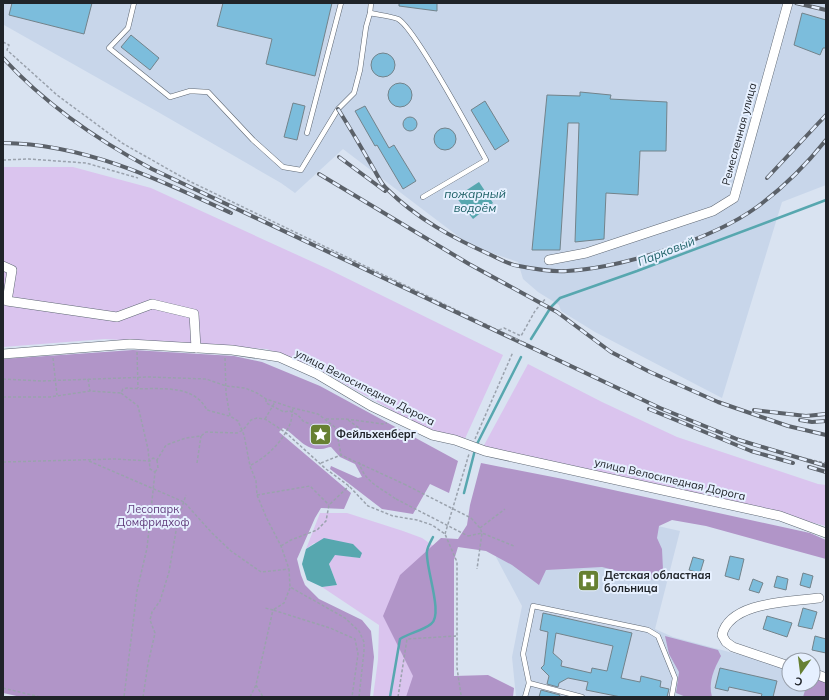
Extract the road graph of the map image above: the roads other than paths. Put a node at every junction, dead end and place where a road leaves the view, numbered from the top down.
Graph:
1 (134, 3) edge
2 (341, 3) edge
3 (371, 3) edge
4 (788, 3) edge
5 (370, 14) junction
6 (306, 133) dead end
7 (423, 197) dead end
8 (549, 260) dead end
9 (3, 266) edge
10 (5, 301) edge
11 (196, 348) junction
12 (3, 354) edge
13 (826, 533) edge
14 (819, 598) dead end
15 (781, 663) edge
16 (529, 683) junction
17 (672, 695) dead end
18 (525, 697) edge
19 (582, 697) edge

1 - 5 lane
2 - 6 lane
3 - 5 lane
4 - 8 street, Ремесленная улица
5 - 7 lane
9 - 10 street
10 - 11 street
11 - 12 street, улица Велосипедная Дорога
11 - 13 street, улица Велосипедная Дорога
14 - 15 street
16 - 17 lane
16 - 18 lane
16 - 19 lane

